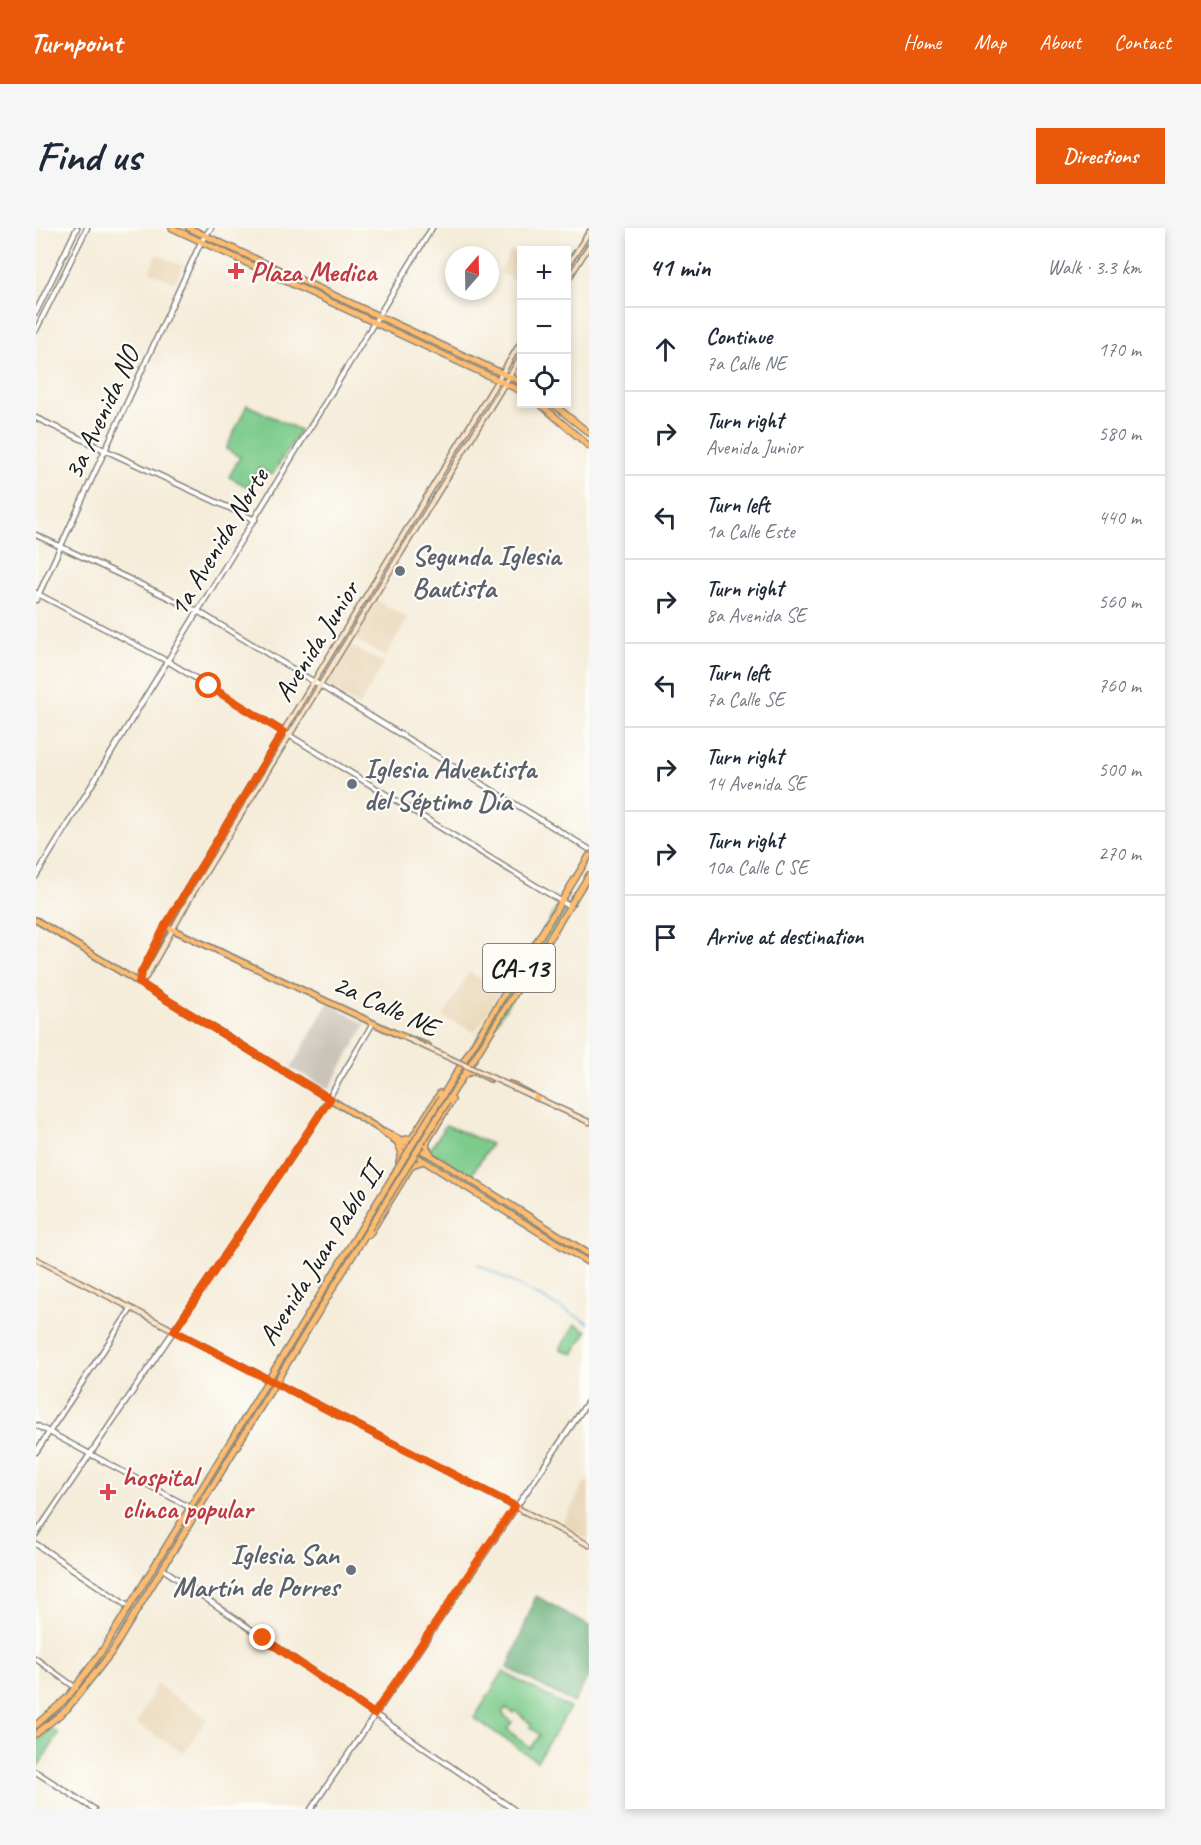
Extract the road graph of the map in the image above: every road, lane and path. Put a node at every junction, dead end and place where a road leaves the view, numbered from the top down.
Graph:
1 (77, 228) edge
2 (87, 228) edge
3 (172, 228) edge
4 (189, 228) edge
5 (210, 228) edge
6 (432, 228) edge
7 (589, 232) edge
8 (204, 233) edge
9 (201, 242) junction
10 (589, 246) edge
11 (571, 261) edge
12 (571, 276) edge
13 (36, 312) edge
14 (378, 316) junction
15 (375, 322) junction
16 (36, 330) edge
17 (517, 350) edge
18 (517, 365) edge
19 (502, 373) junction
20 (510, 376) junction
21 (499, 379) junction
22 (517, 380) edge
23 (506, 382) junction
24 (517, 388) edge
25 (546, 408) edge
26 (557, 408) edge
27 (36, 418) edge
28 (587, 436) edge
29 (589, 446) edge
30 (105, 450) junction
31 (255, 520) junction
32 (36, 535) edge
33 (61, 547) junction
34 (37, 594) edge
35 (36, 600) edge
36 (199, 612) junction
37 (169, 662) junction
38 (314, 682) junction
39 (320, 686) junction
40 (283, 732) junction
41 (290, 736) junction
42 (589, 849) edge
43 (589, 856) edge
44 (589, 874) edge
45 (36, 876) edge
46 (561, 901) junction
47 (569, 906) junction
48 (36, 920) edge
49 (165, 926) junction
50 (172, 929) junction
51 (139, 983) junction
52 (373, 1022) junction
53 (397, 1034) junction
54 (406, 1038) joint
55 (478, 1053) junction
56 (467, 1055) junction
57 (453, 1060) junction
58 (477, 1072) junction
59 (456, 1073) junction
60 (462, 1077) junction
61 (451, 1081) junction
62 (458, 1085) junction
63 (535, 1097) junction
64 (330, 1099) junction
65 (422, 1122) junction
66 (589, 1122) edge
67 (435, 1128) junction
68 (401, 1142) junction
69 (432, 1156) junction
70 (424, 1161) junction
71 (393, 1172) junction
72 (403, 1179) junction
73 (366, 1227) junction
74 (355, 1239) junction
75 (361, 1242) junction
76 (589, 1254) edge
77 (36, 1259) edge
78 (589, 1263) edge
79 (131, 1309) junction
80 (310, 1311) junction
81 (309, 1328) junction
82 (174, 1331) junction
83 (267, 1379) junction
84 (275, 1382) junction
85 (589, 1400) edge
86 (36, 1425) edge
87 (50, 1432) junction
88 (36, 1452) edge
89 (91, 1454) junction
90 (515, 1506) junction
91 (191, 1508) junction
92 (36, 1534) edge
93 (36, 1544) edge
94 (589, 1545) edge
95 (163, 1569) junction
96 (129, 1607) junction
97 (36, 1659) edge
98 (76, 1688) junction
99 (374, 1714) junction
100 (36, 1725) edge
101 (36, 1734) edge
102 (36, 1772) edge
103 (87, 1807) edge
104 (94, 1809) edge
105 (311, 1809) edge
106 (513, 1809) edge

1 - 13 street
2 - 16 street
3 - 9 highway
4 - 8 highway
5 - 8 street, 3a Avenida NO
6 - 14 street, 1a Avenida Norte
7 - 11 main road
8 - 9 street, 3a Avenida NO
8 - 14 highway
9 - 15 highway
9 - 30 street, 3a Avenida NO
10 - 12 main road
14 - 15 street, 1a Avenida Norte
14 - 19 highway
15 - 21 highway
15 - 31 street, 1a Avenida Norte
17 - 19 main road, Avenida Junior
18 - 20 main road, Avenida Junior
19 - 20 highway
19 - 21 main road, Avenida Junior
20 - 22 highway
20 - 23 main road, Avenida Junior
21 - 23 highway
21 - 38 main road, Avenida Junior
23 - 24 highway
23 - 39 main road, Avenida Junior
25 - 28 highway
26 - 28 highway
27 - 30 street
28 - 29 highway
30 - 31 street
30 - 33 street, 3a Avenida NO
31 - 36 street, 1a Avenida Norte
32 - 33 street
33 - 34 street, 3a Avenida NO
33 - 36 street
34 - 35 street, 3a Avenida NO
34 - 37 street
36 - 37 street, 1a Avenida Norte
36 - 38 street
37 - 40 street
37 - 45 street, 1a Avenida Norte
38 - 39 street
38 - 40 main road, Avenida Junior
39 - 41 main road, Avenida Junior
39 - 42 street
40 - 41 street
40 - 49 main road, Avenida Junior
41 - 46 street
41 - 50 main road, Avenida Junior
43 - 46 highway, Avenida Juan Pablo II / CA-13
44 - 47 highway, Avenida Juan Pablo II / CA-13
46 - 47 street
46 - 56 highway, Avenida Juan Pablo II / CA-13
47 - 55 highway, Avenida Juan Pablo II / CA-13
48 - 51 main road
49 - 50 main road, 2a Calle NE
49 - 51 main road, Avenida Junior
50 - 51 main road, Avenida Junior
50 - 52 main road, 2a Calle NE
51 - 64 main road
52 - 53 main road, 2a Calle NE
52 - 64 street
53 - 54 main road, 2a Calle NE
53 - 57 highway
54 - 63 main road, 2a Calle NE, bridge
55 - 58 highway
55 - 60 highway, Avenida Juan Pablo II / CA-13
56 - 57 highway
56 - 59 highway, Avenida Juan Pablo II / CA-13
57 - 59 highway
58 - 60 highway
58 - 63 highway
59 - 61 highway, Avenida Juan Pablo II / CA-13
60 - 62 highway, Avenida Juan Pablo II / CA-13
61 - 65 highway
61 - 73 highway, Avenida Juan Pablo II, bridge
62 - 67 highway
62 - 73 highway, Avenida Juan Pablo II, bridge
63 - 66 main road, 2a Calle NE
64 - 68 main road
64 - 82 street
65 - 67 highway
65 - 68 highway
67 - 69 highway
68 - 69 main road
68 - 70 main road
68 - 71 highway
69 - 76 highway
70 - 72 highway
70 - 78 highway
71 - 72 highway
71 - 74 highway
72 - 75 highway
73 - 74 highway, Avenida Juan Pablo II
73 - 75 highway, Avenida Juan Pablo II
74 - 80 highway, Avenida Juan Pablo II
75 - 81 highway, Avenida Juan Pablo II
77 - 79 main road
79 - 82 main road
79 - 87 street
80 - 81 highway
80 - 83 highway, Avenida Juan Pablo II
81 - 84 highway, Avenida Juan Pablo II
82 - 83 main road
82 - 89 street
83 - 84 main road
83 - 91 highway, Avenida Juan Pablo II
84 - 90 main road
84 - 95 highway, Avenida Juan Pablo II
85 - 90 street
86 - 87 street
87 - 88 street
87 - 89 street
89 - 91 street
89 - 92 street
90 - 94 main road
90 - 99 street
91 - 96 highway, Avenida Juan Pablo II
93 - 96 street
95 - 99 street
95 - 101 highway, Avenida Juan Pablo II
96 - 98 highway, Avenida Juan Pablo II
97 - 98 street
98 - 100 highway, Avenida Juan Pablo II
99 - 105 street
99 - 106 street
102 - 103 street
103 - 104 street

